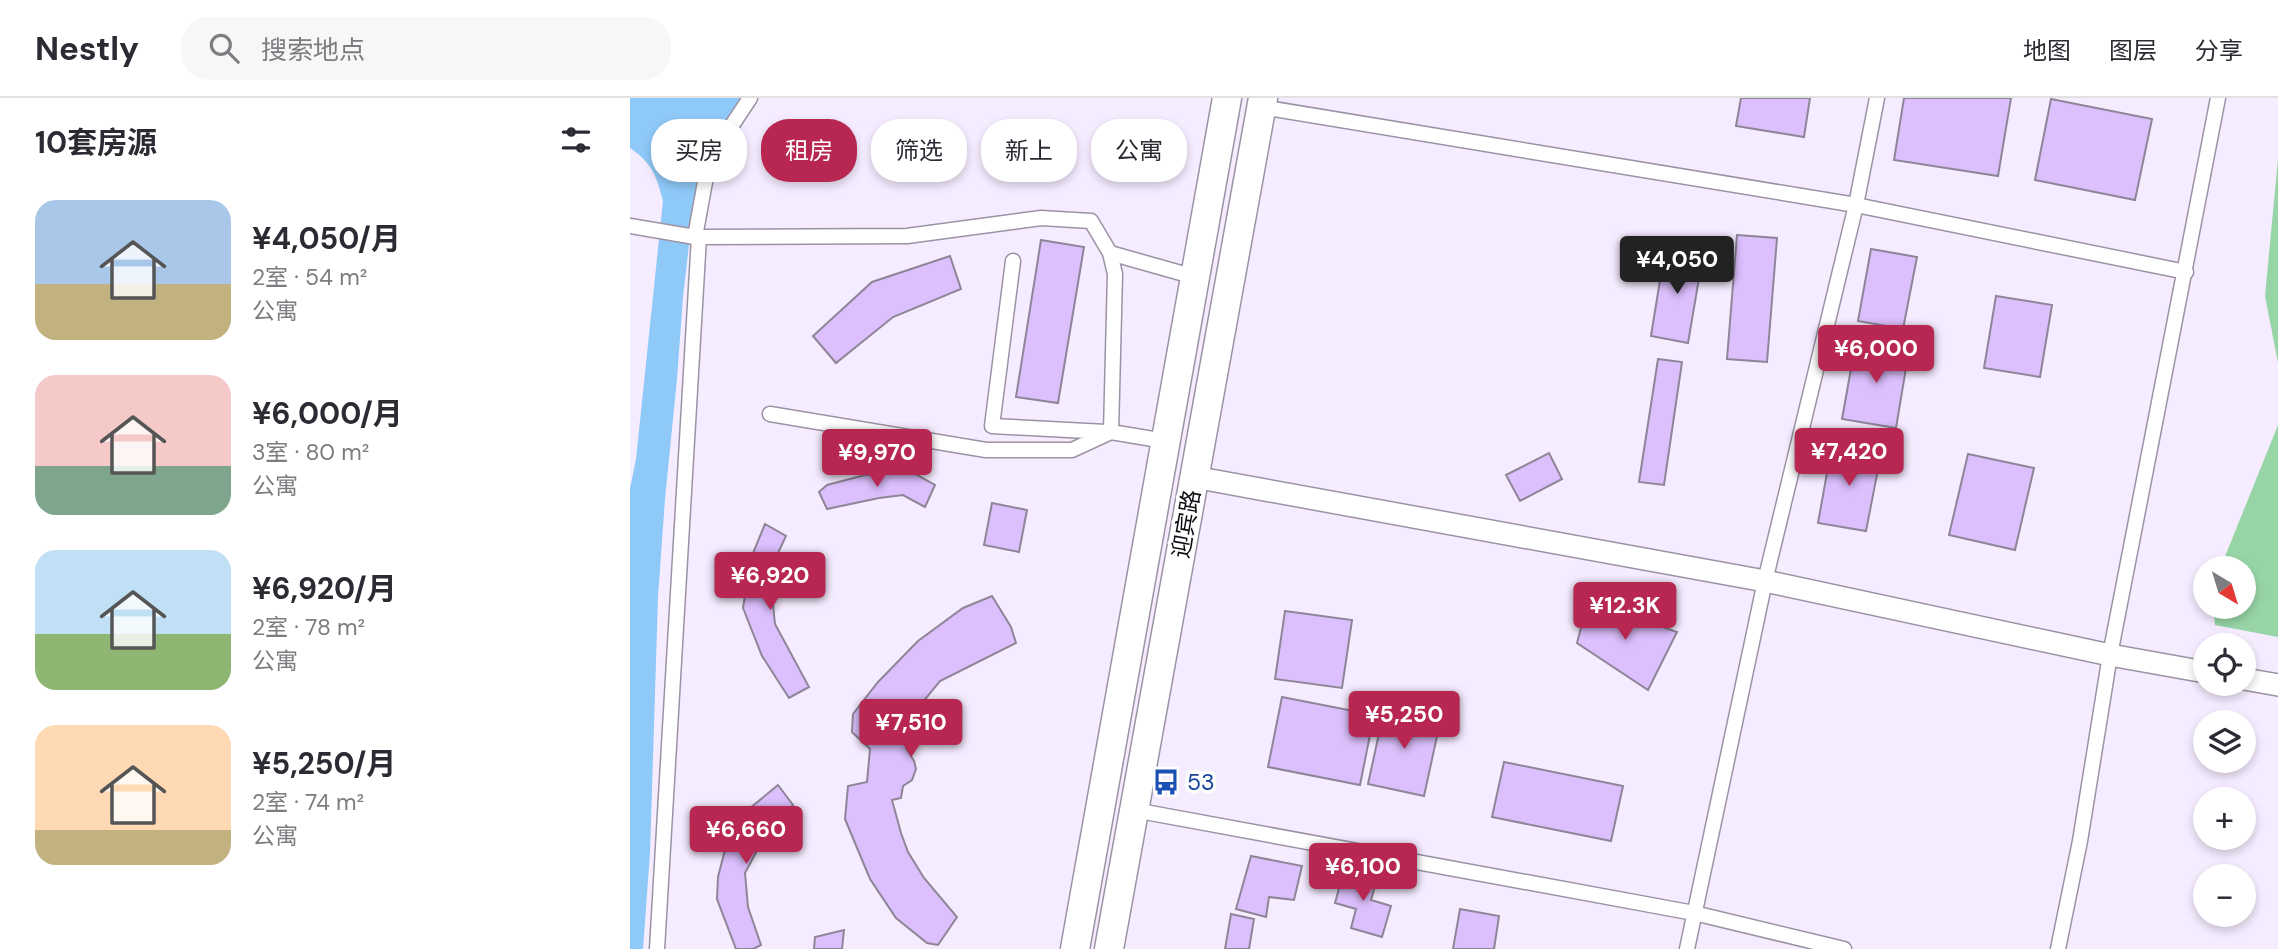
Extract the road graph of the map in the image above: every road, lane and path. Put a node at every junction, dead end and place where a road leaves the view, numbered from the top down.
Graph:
1 (750, 98) edge
2 (1227, 98) edge
3 (1877, 98) edge
4 (2218, 98) edge
5 (1262, 102) edge
6 (1856, 205) junction
7 (635, 227) edge
8 (697, 237) junction
9 (1110, 253) junction
10 (1013, 261) dead end
11 (2186, 272) junction
12 (1195, 277) junction
13 (770, 414) dead end
14 (992, 426) junction
15 (1111, 432) junction
16 (1165, 441) junction
17 (986, 450) junction
18 (1194, 477) junction
19 (1765, 581) junction
20 (2110, 655) junction
21 (2193, 670) edge
22 (2256, 681) edge
23 (2278, 685) edge
24 (1134, 810) junction
25 (1694, 913) junction
26 (657, 949) edge
27 (1075, 949) edge
28 (1109, 949) edge
29 (1687, 949) edge
30 (1844, 949) edge
31 (2058, 949) edge

1 - 8 street
2 - 12 highway, 迎宾路
3 - 6 street
4 - 11 street
5 - 6 street
5 - 18 highway, 迎宾路
6 - 11 street
6 - 19 street
7 - 8 street
8 - 9 street
8 - 26 street
9 - 12 street
9 - 15 street
10 - 14 street
11 - 20 street
12 - 16 highway, 迎宾路
13 - 17 street
14 - 15 street
14 - 17 street
15 - 16 street
15 - 17 street
16 - 27 highway, 迎宾路
18 - 19 street
18 - 24 highway, 迎宾路
19 - 20 street
19 - 25 street
20 - 21 street
20 - 31 street
22 - 23 street
24 - 25 street
24 - 28 highway, 迎宾路
25 - 29 street
25 - 30 street

